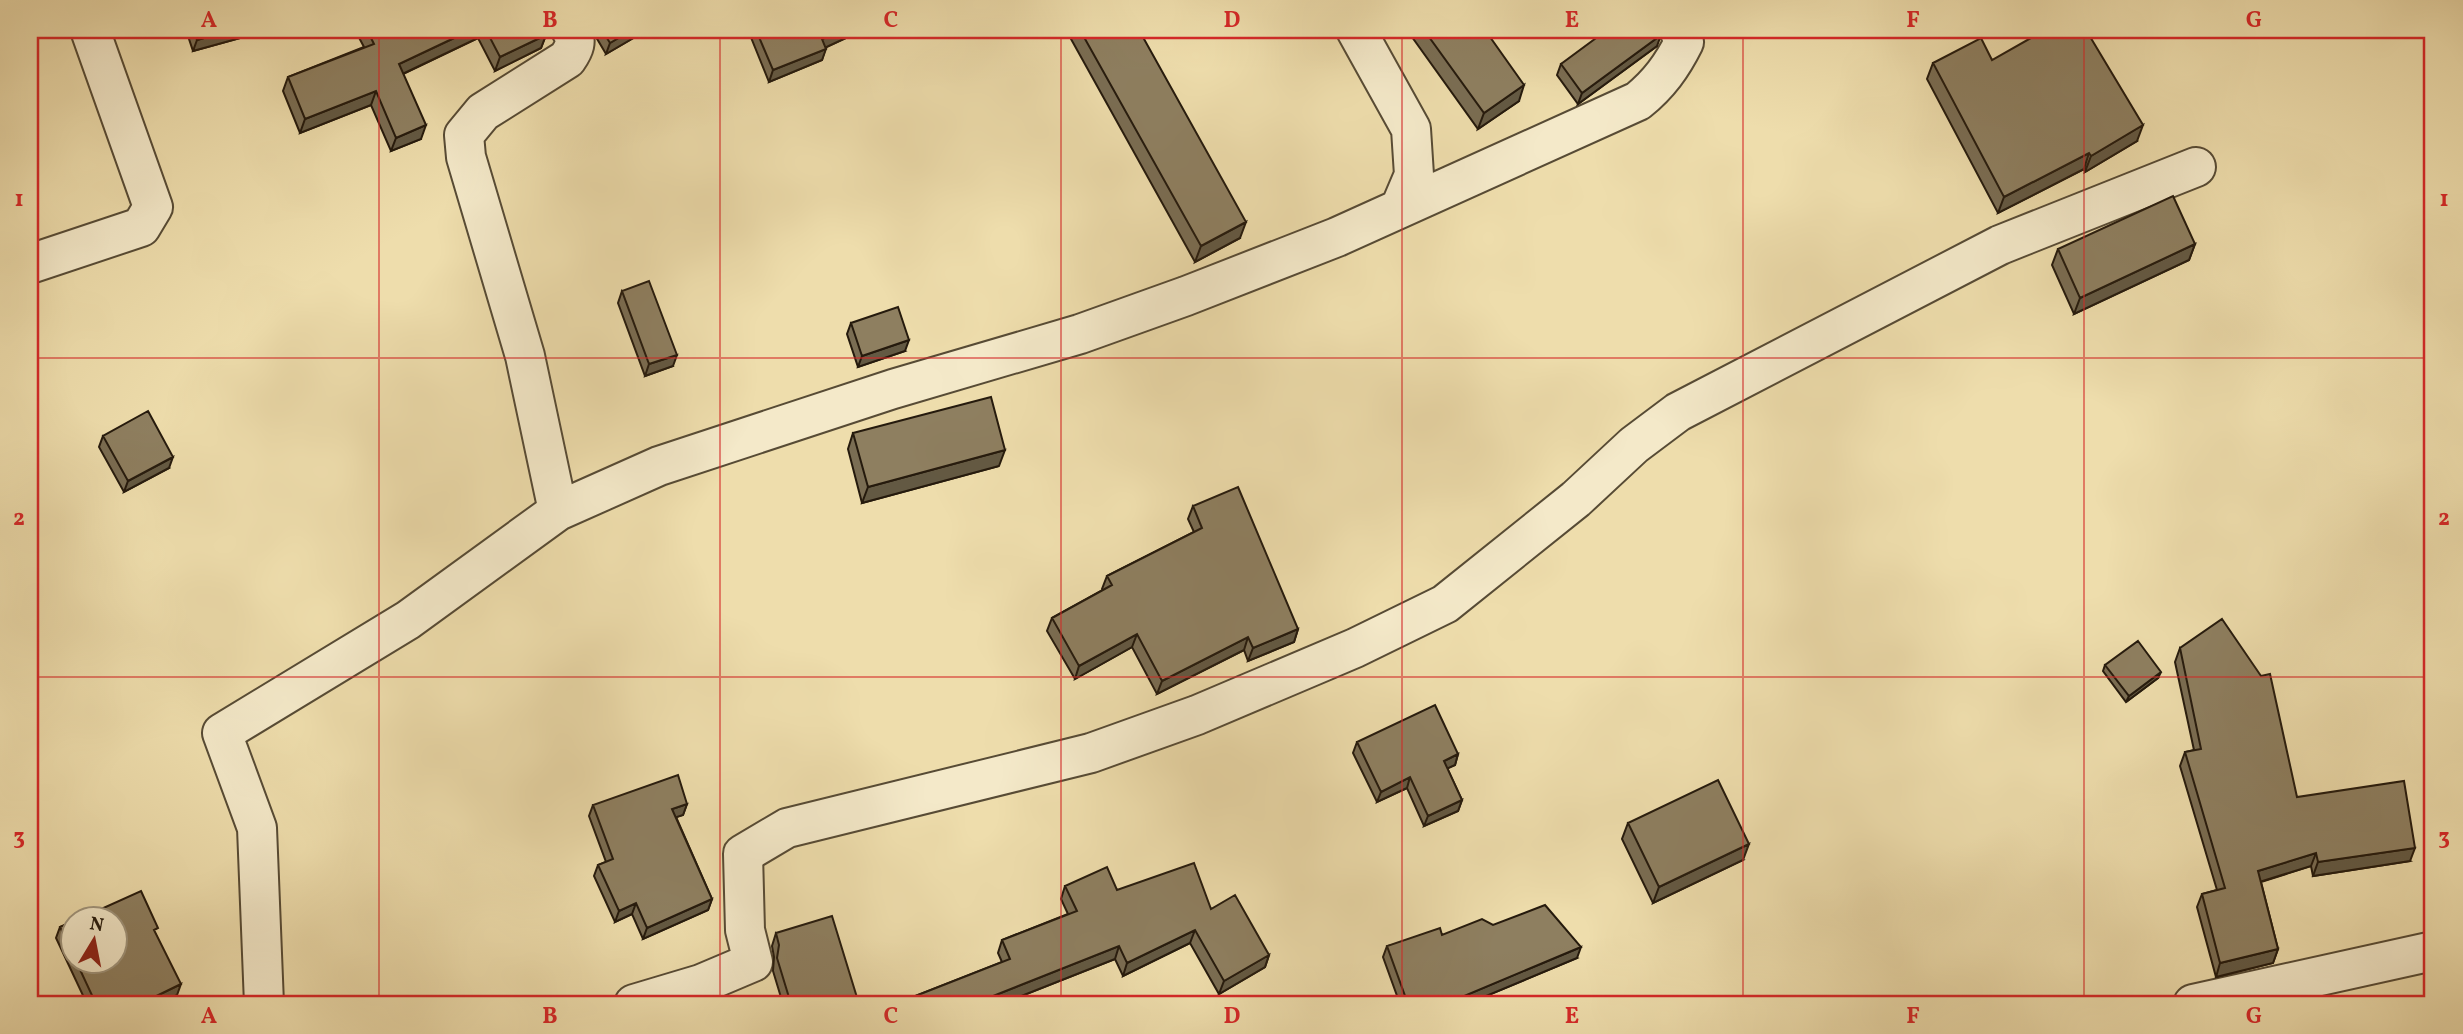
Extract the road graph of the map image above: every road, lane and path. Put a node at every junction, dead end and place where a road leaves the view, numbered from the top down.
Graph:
1 (90, 30) edge
2 (571, 30) edge
3 (1356, 30) edge
4 (1679, 30) edge
5 (2196, 167) dead end
6 (1400, 208) junction
7 (30, 264) edge
8 (558, 511) junction
9 (2433, 951) edge
10 (264, 1004) edge
11 (634, 1004) edge
12 (2193, 1004) edge

1 - 7 street
2 - 8 street
3 - 6 street
4 - 6 street
5 - 11 street
6 - 8 street
8 - 10 street
9 - 12 street

